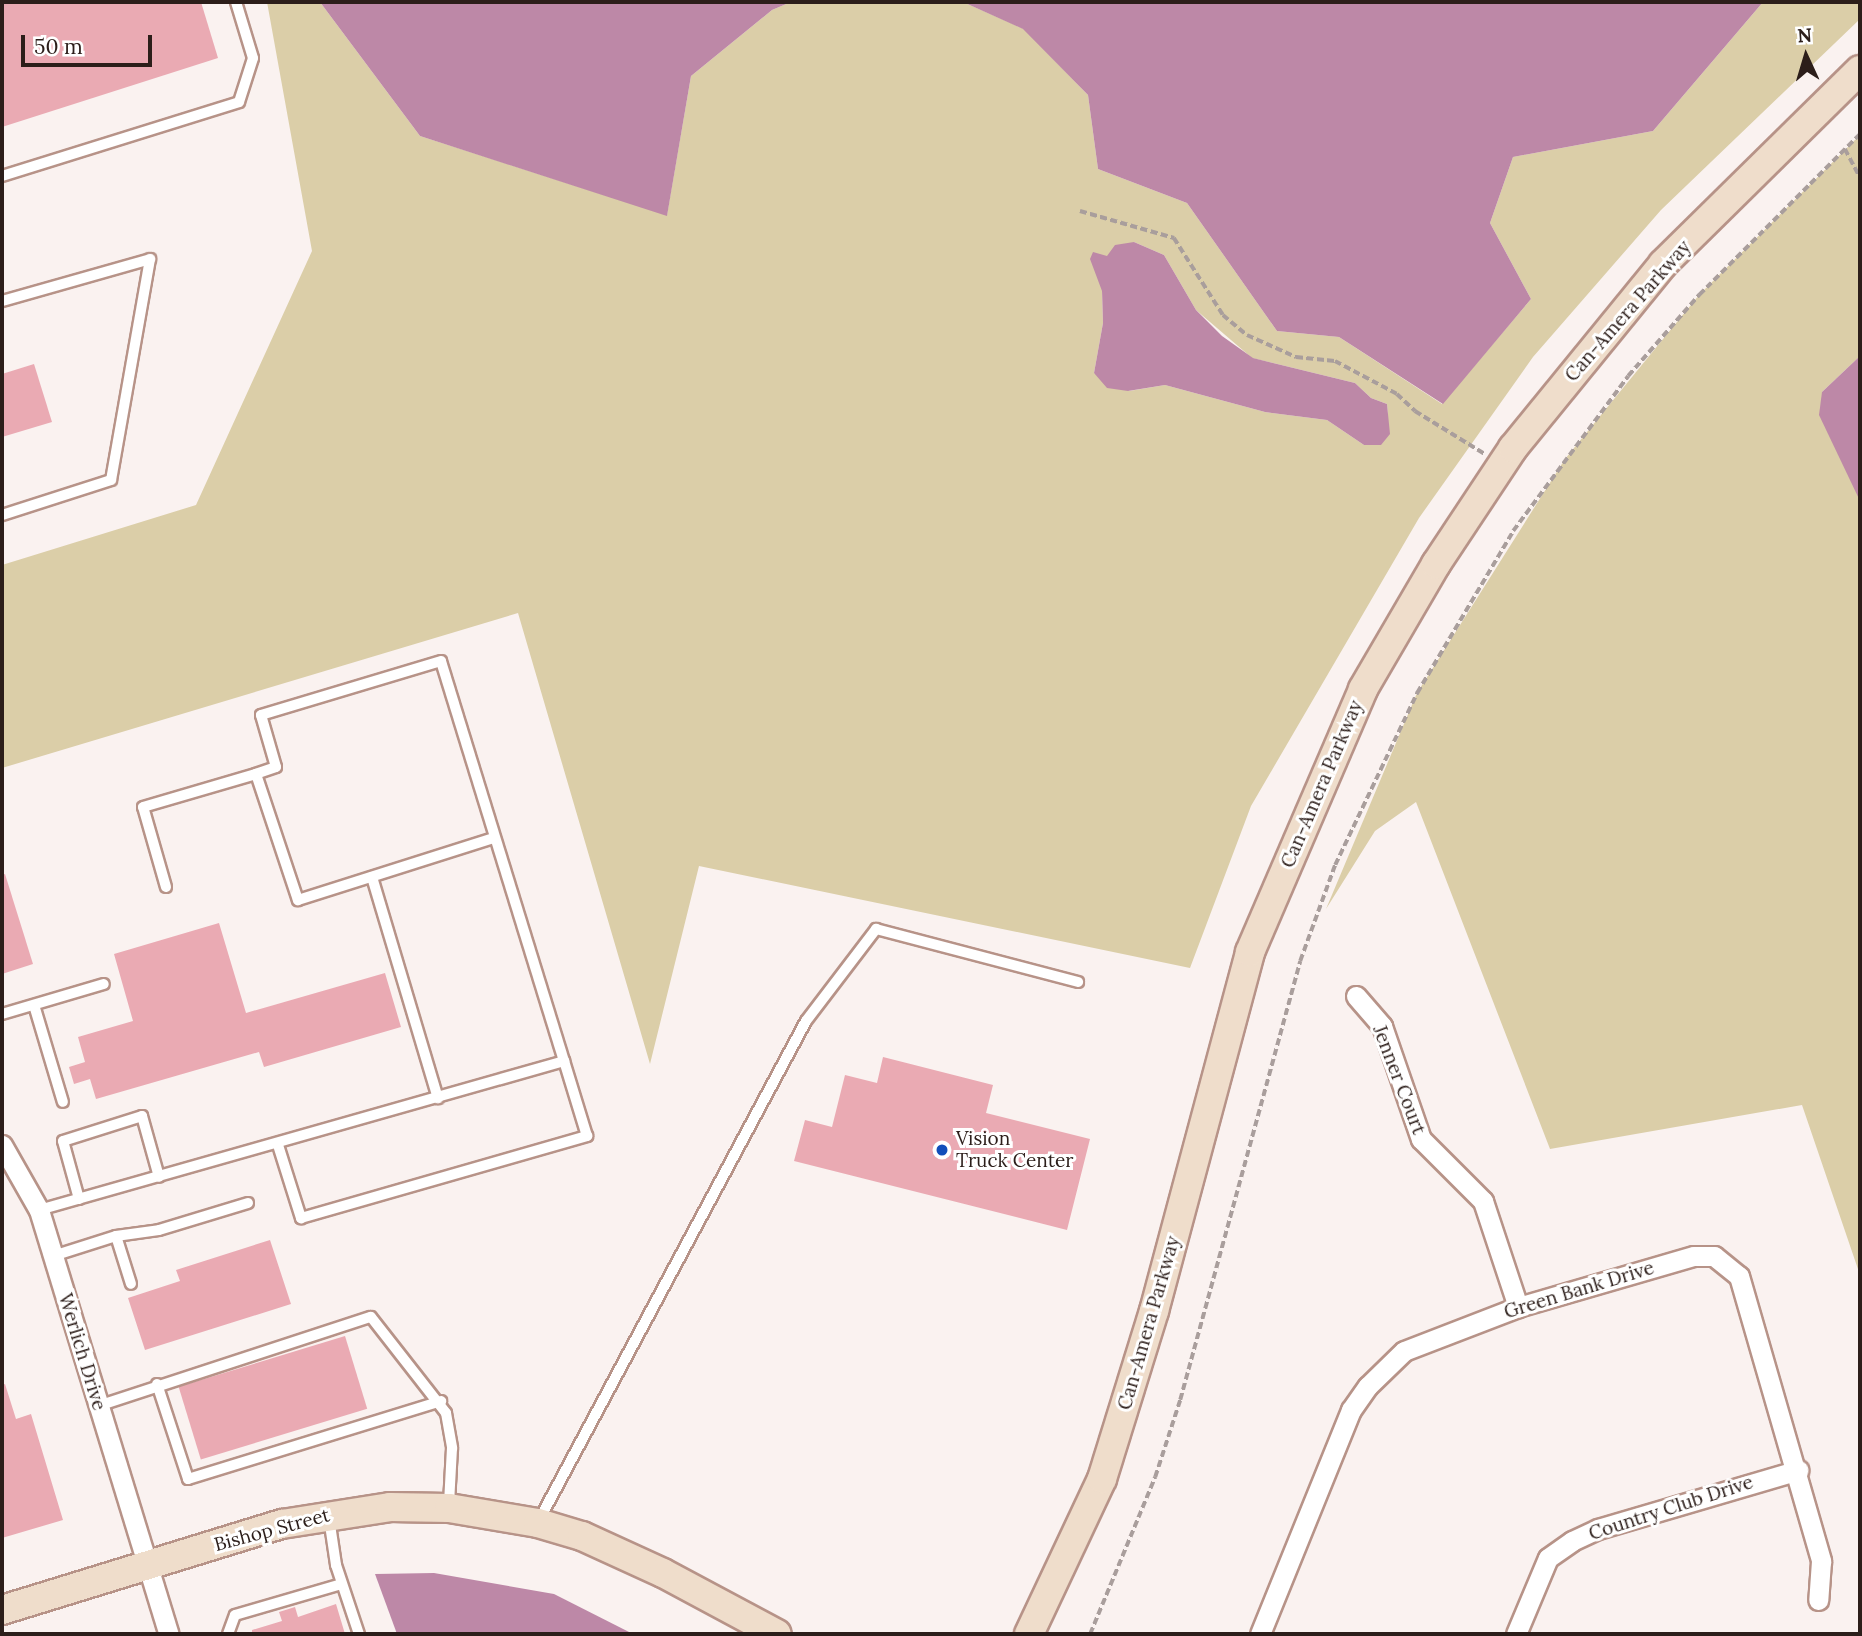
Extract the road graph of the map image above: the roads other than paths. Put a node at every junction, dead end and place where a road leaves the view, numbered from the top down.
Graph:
1 (236, 2) edge
2 (1860, 70) edge
3 (2, 176) edge
4 (2, 301) edge
5 (2, 515) edge
6 (256, 774) junction
7 (494, 838) junction
8 (372, 877) junction
9 (166, 887) dead end
10 (1079, 982) dead end
11 (104, 984) dead end
12 (1356, 996) dead end
13 (34, 1005) junction
14 (2, 1014) edge
15 (564, 1061) junction
16 (438, 1098) junction
17 (63, 1102) dead end
18 (2, 1145) edge
19 (278, 1145) junction
20 (159, 1177) junction
21 (79, 1199) junction
22 (248, 1203) dead end
23 (39, 1210) junction
24 (116, 1237) junction
25 (53, 1256) junction
26 (131, 1284) dead end
27 (1518, 1307) junction
28 (157, 1384) junction
29 (441, 1401) junction
30 (98, 1406) junction
31 (1798, 1470) junction
32 (449, 1508) junction
33 (329, 1514) junction
34 (538, 1522) junction
35 (148, 1565) junction
36 (342, 1584) junction
37 (1818, 1600) dead end
38 (2, 1610) edge
39 (169, 1634) edge
40 (228, 1634) edge
41 (359, 1634) edge
42 (777, 1634) edge
43 (1029, 1634) edge
44 (1260, 1634) edge
45 (1516, 1634) edge

1 - 3 lane
2 - 43 main road, Can-Amera Parkway
4 - 5 lane
6 - 7 lane
6 - 8 lane
6 - 9 lane
7 - 8 lane
7 - 15 lane
8 - 16 lane
10 - 34 lane
11 - 13 lane
12 - 27 street, Jenner Court
13 - 14 lane
13 - 17 lane
15 - 16 lane
15 - 19 lane
16 - 19 lane
18 - 23 street, Werlich Drive
19 - 20 lane
20 - 21 lane
20 - 21 lane
21 - 23 lane
22 - 24 lane
23 - 25 street, Werlich Drive
24 - 25 lane
24 - 26 lane
25 - 30 street, Werlich Drive
27 - 31 street, Green Bank Drive
27 - 44 street, Green Bank Drive
28 - 29 lane
28 - 29 lane
28 - 30 lane
29 - 32 lane
30 - 35 street, Werlich Drive
31 - 37 street, Green Bank Drive
31 - 45 street, Country Club Drive
32 - 33 main road, Bishop Street
32 - 34 main road, Bishop Street
33 - 35 main road, Bishop Street
33 - 36 lane
34 - 42 main road, Bishop Street
35 - 38 main road, Bishop Street
35 - 39 street, Werlich Drive
36 - 40 lane
36 - 41 lane

